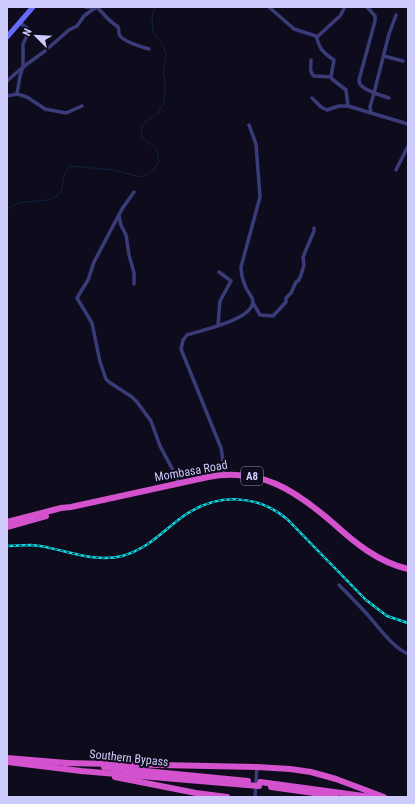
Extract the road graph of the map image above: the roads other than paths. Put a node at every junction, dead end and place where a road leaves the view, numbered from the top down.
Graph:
1 (33, 7) edge
2 (86, 7) edge
3 (98, 7) edge
4 (269, 7) edge
5 (367, 7) edge
6 (344, 8) edge
7 (396, 15) dead end
8 (20, 23) junction
9 (7, 37) edge
10 (317, 37) junction
11 (149, 49) dead end
12 (384, 56) junction
13 (311, 60) dead end
14 (403, 61) dead end
15 (23, 67) junction
16 (331, 77) junction
17 (7, 80) edge
18 (374, 93) junction
19 (17, 94) junction
20 (7, 96) edge
21 (312, 98) dead end
22 (389, 98) dead end
23 (82, 106) dead end
24 (348, 106) junction
25 (371, 114) junction
26 (408, 124) edge
27 (249, 125) dead end
28 (408, 146) edge
29 (396, 170) dead end
30 (134, 192) dead end
31 (119, 216) junction
32 (314, 228) dead end
33 (219, 272) dead end
34 (134, 284) dead end
35 (253, 303) junction
36 (218, 325) junction
37 (224, 474) junction
38 (179, 484) junction
39 (71, 507) junction
40 (7, 522) edge
41 (7, 527) edge
42 (408, 569) edge
43 (339, 585) dead end
44 (408, 654) edge
45 (7, 758) edge
46 (7, 762) edge
47 (65, 763) junction
48 (257, 767) junction
49 (81, 771) junction
50 (248, 783) junction
51 (260, 784) junction
52 (227, 797) edge
53 (254, 797) edge
54 (347, 797) edge
55 (371, 797) edge
56 (384, 797) edge

1 - 8 main road
2 - 3 street
3 - 11 street
3 - 15 street
4 - 10 street
5 - 18 street
6 - 10 street
7 - 12 street
8 - 9 main road
8 - 15 street
10 - 16 street
12 - 14 street
12 - 18 street
13 - 16 street
15 - 17 street
15 - 19 street
16 - 24 street
18 - 22 street
18 - 25 street
19 - 20 street
19 - 23 street
21 - 24 street
24 - 25 street
25 - 26 street
27 - 35 street
28 - 29 street
30 - 31 street
31 - 34 street
31 - 38 street
32 - 35 street
33 - 36 street
35 - 36 street
36 - 37 street
37 - 38 highway, Mombasa Road / A8
37 - 42 highway, Mombasa Road / A8
38 - 39 highway, Mombasa Road / A8
39 - 40 highway, Mombasa Road / A8
39 - 41 highway, Mombasa Road / A8
43 - 44 street
45 - 47 highway, Southern Bypass
46 - 49 highway, Southern Bypass
47 - 48 highway
47 - 50 highway, Southern Bypass
48 - 53 street
48 - 56 highway
49 - 50 highway, Southern Bypass
49 - 52 highway
50 - 51 highway, bridge
51 - 54 highway
51 - 55 highway

